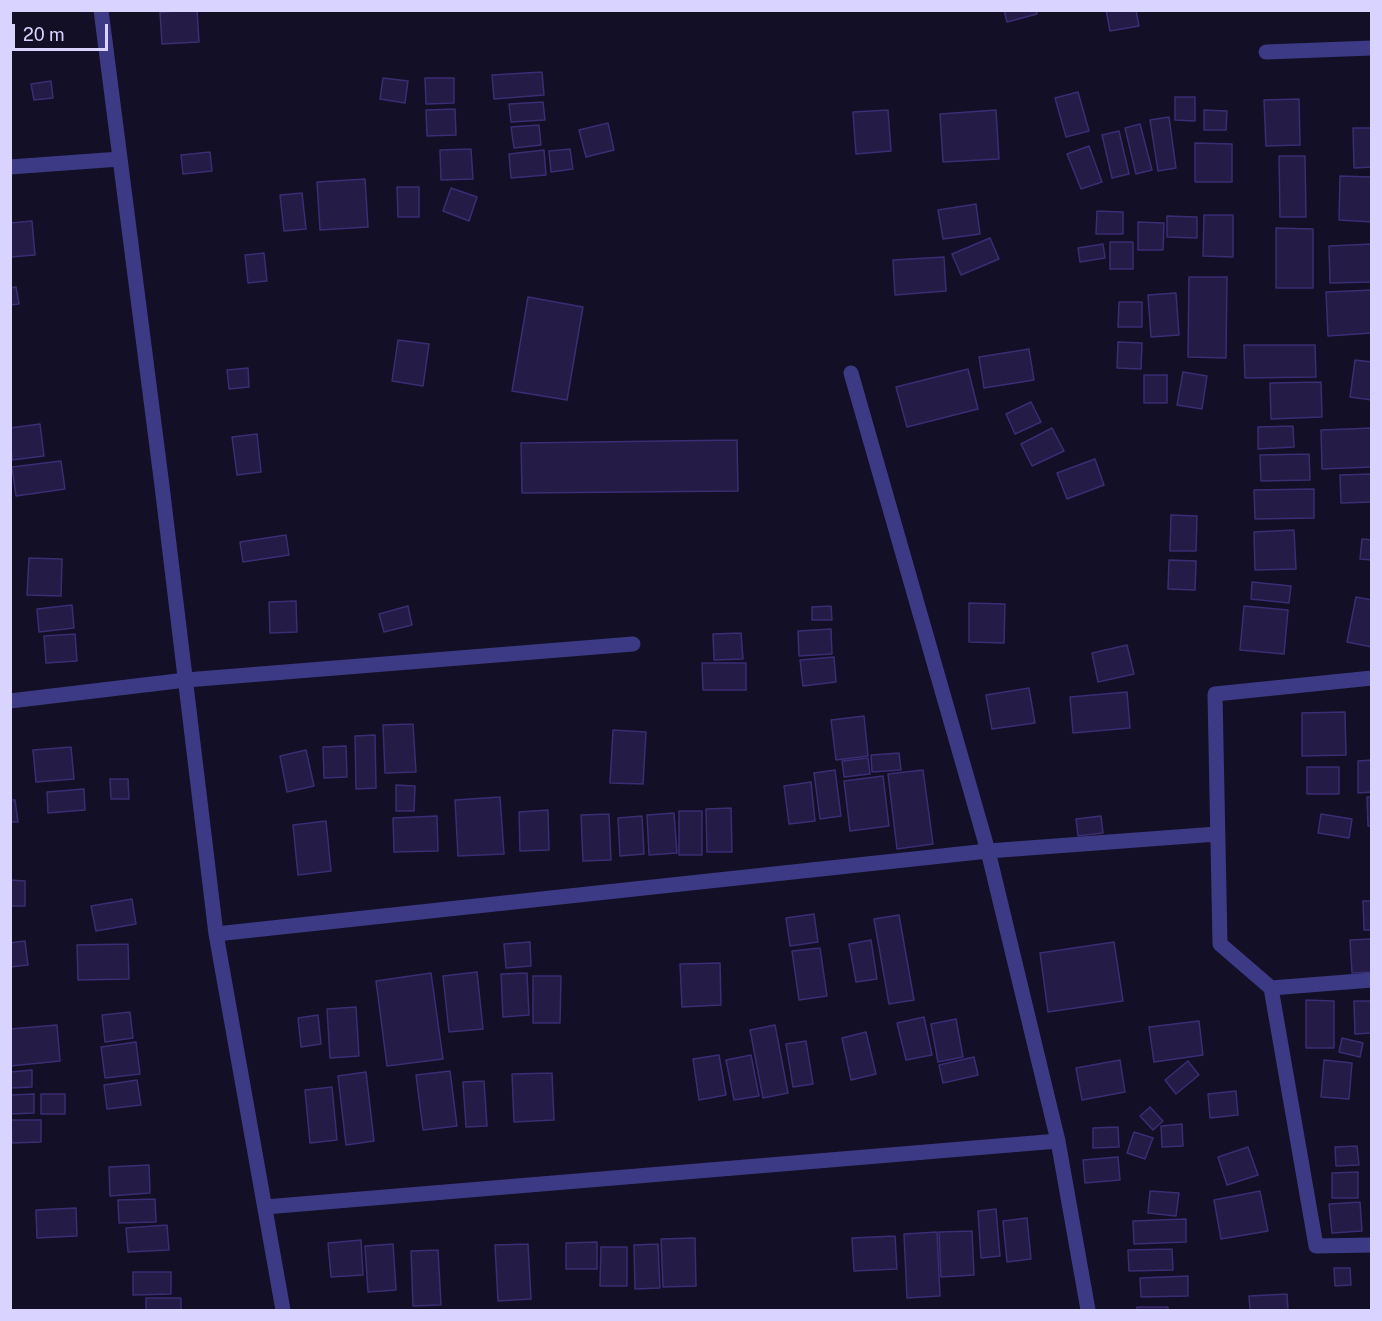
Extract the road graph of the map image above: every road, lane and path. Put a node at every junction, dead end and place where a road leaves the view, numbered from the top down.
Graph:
1 (101, 10) edge
2 (1371, 48) edge
3 (1266, 52) dead end
4 (120, 159) junction
5 (10, 168) edge
6 (851, 374) dead end
7 (633, 644) dead end
8 (1371, 678) edge
9 (186, 680) junction
10 (10, 701) edge
11 (1217, 834) junction
12 (988, 851) junction
13 (216, 934) junction
14 (1371, 980) edge
15 (1271, 988) junction
16 (1058, 1141) junction
17 (265, 1207) junction
18 (1371, 1245) edge
19 (283, 1311) edge
20 (1088, 1311) edge

1 - 4 street
2 - 3 street
4 - 5 street
4 - 9 street
6 - 12 street
7 - 9 street
8 - 11 street
9 - 10 street
9 - 13 street
11 - 12 street
11 - 15 street
12 - 13 street
12 - 16 street
13 - 17 street
14 - 15 street
15 - 18 street
16 - 17 street
16 - 20 street
17 - 19 street

